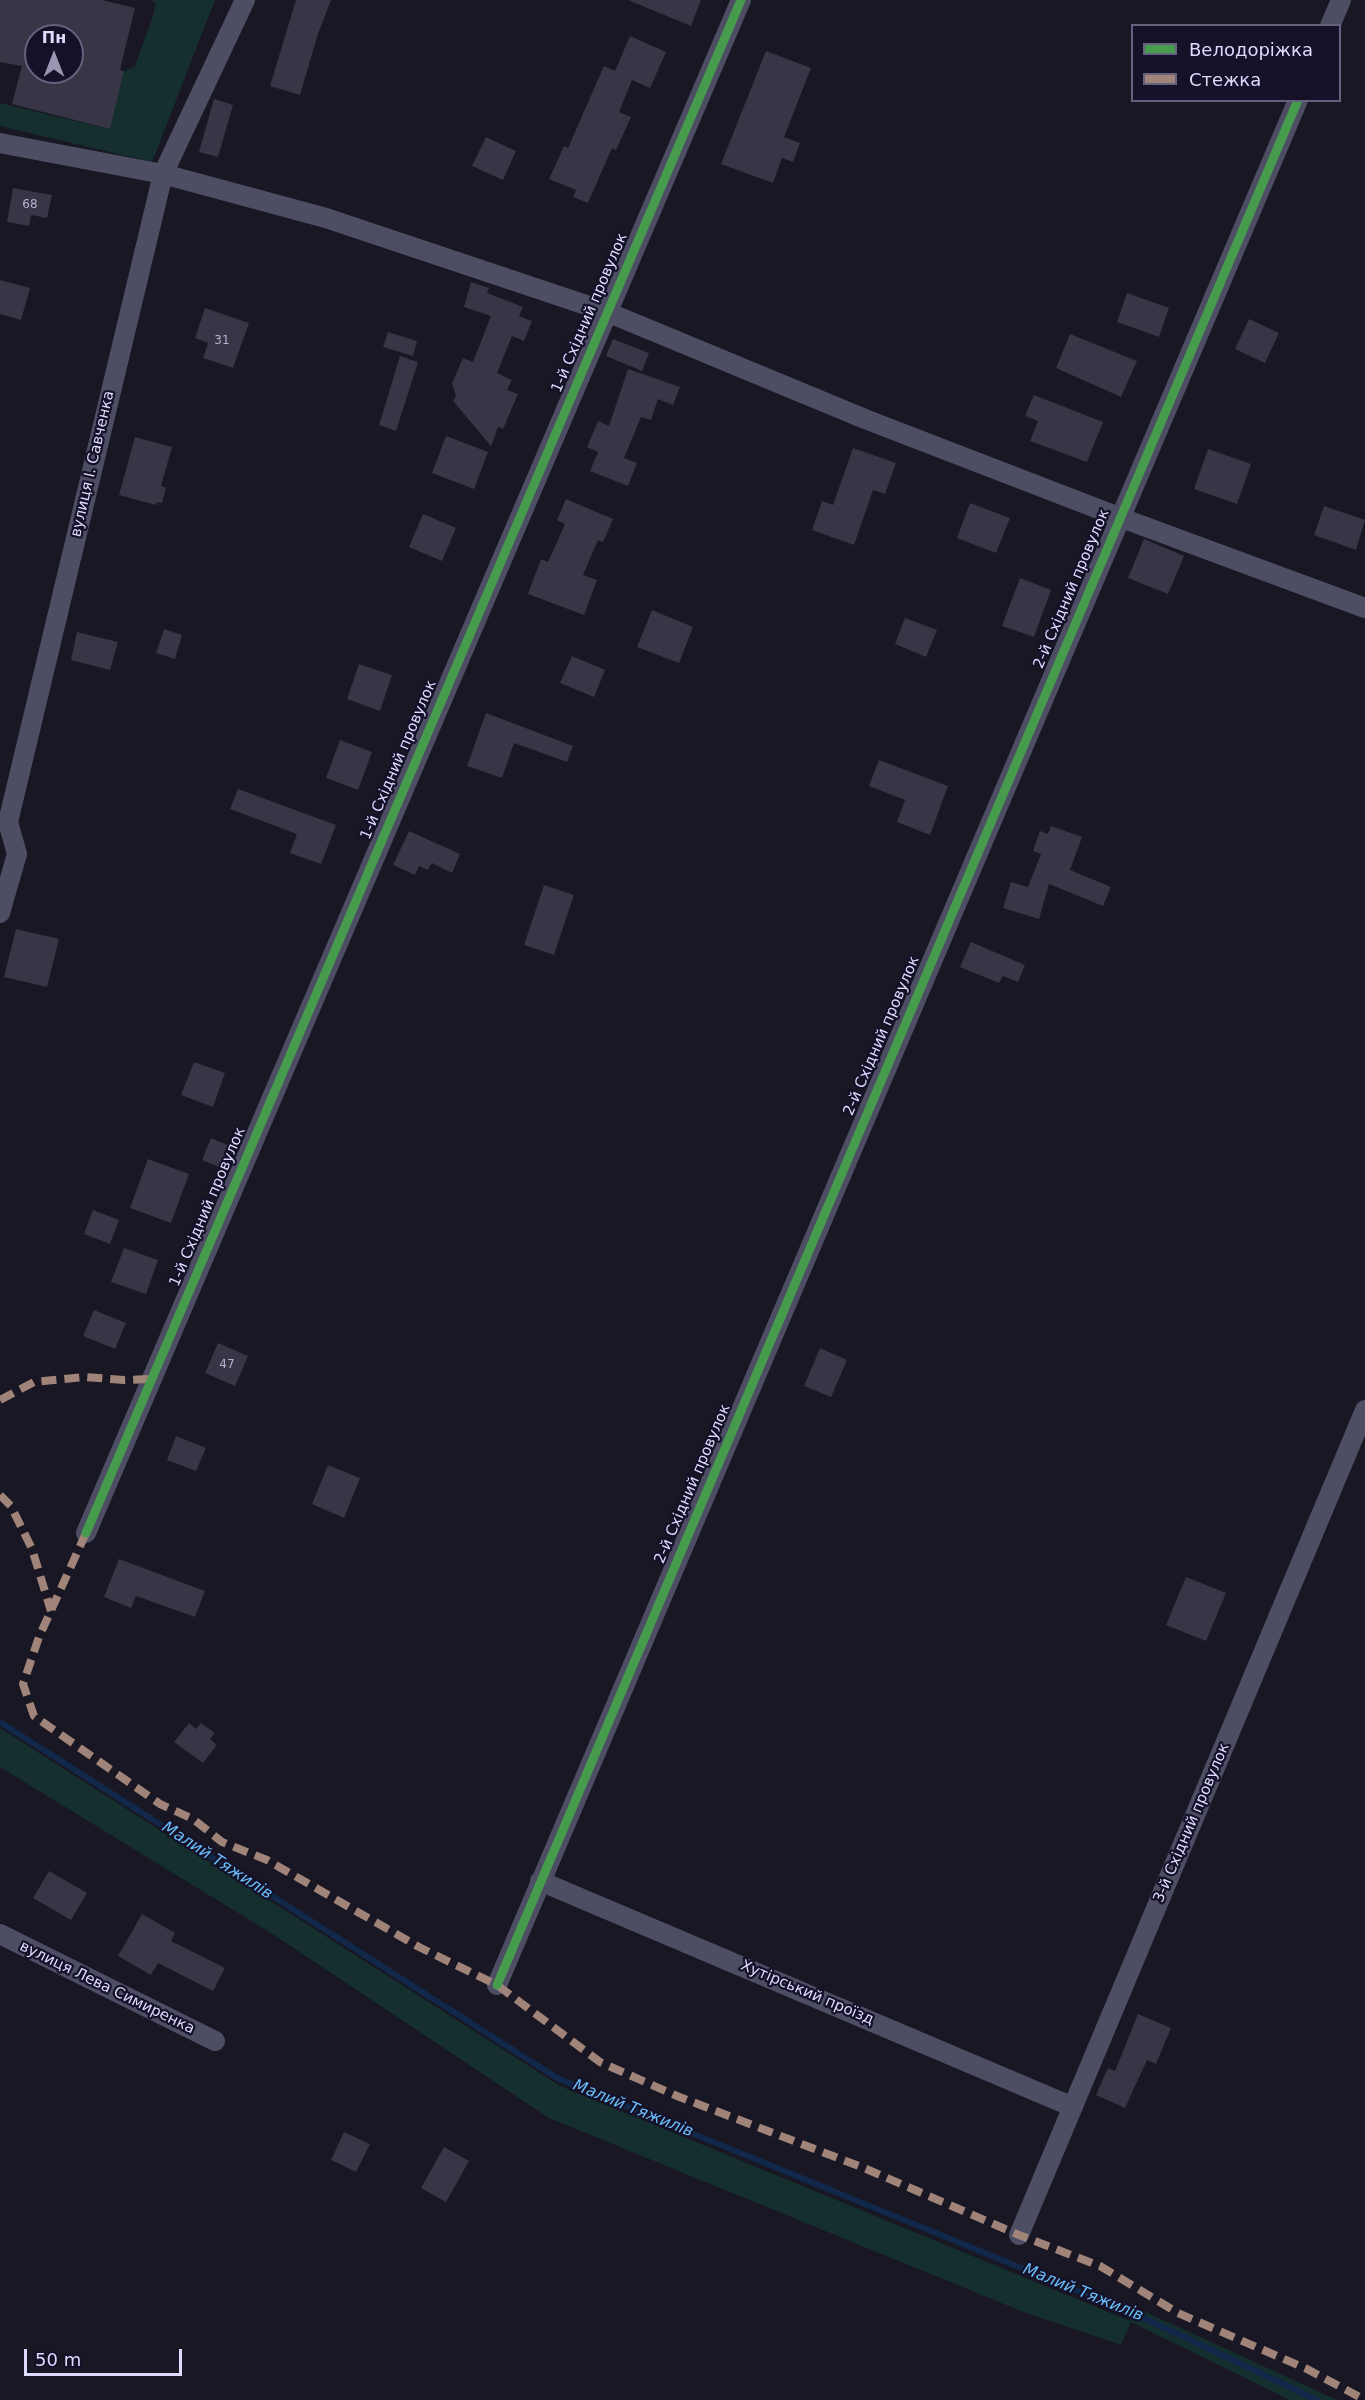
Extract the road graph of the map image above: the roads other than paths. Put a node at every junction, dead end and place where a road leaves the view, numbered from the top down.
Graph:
1 (245, 0) edge
2 (741, 0) edge
3 (1341, 0) edge
4 (1331, 24) edge
5 (1297, 102) edge
6 (0, 143) edge
7 (163, 174) junction
8 (607, 312) junction
9 (1119, 517) junction
10 (1365, 608) edge
11 (4, 821) edge
12 (0, 913) edge
13 (1365, 1410) edge
14 (86, 1533) dead end
15 (540, 1881) junction
16 (0, 1935) edge
17 (497, 1985) dead end
18 (215, 2041) dead end
19 (1073, 2107) junction
20 (1019, 2235) dead end

1 - 7 street, вулиця І. Савченка
2 - 8 street, 1-й Східний провулок
3 - 4 street
5 - 9 street, 2-й Східний провулок
6 - 7 street
7 - 8 street
7 - 11 street, вулиця І. Савченка
8 - 9 street
8 - 14 street, 1-й Східний провулок
9 - 10 street
9 - 15 street, 2-й Східний провулок
11 - 12 street, вулиця І. Савченка
13 - 19 street, 3-й Східний провулок
15 - 17 street, 2-й Східний провулок
15 - 19 street, Хутірський проїзд
16 - 18 street, вулиця Лева Симиренка
19 - 20 street, 3-й Східний провулок

